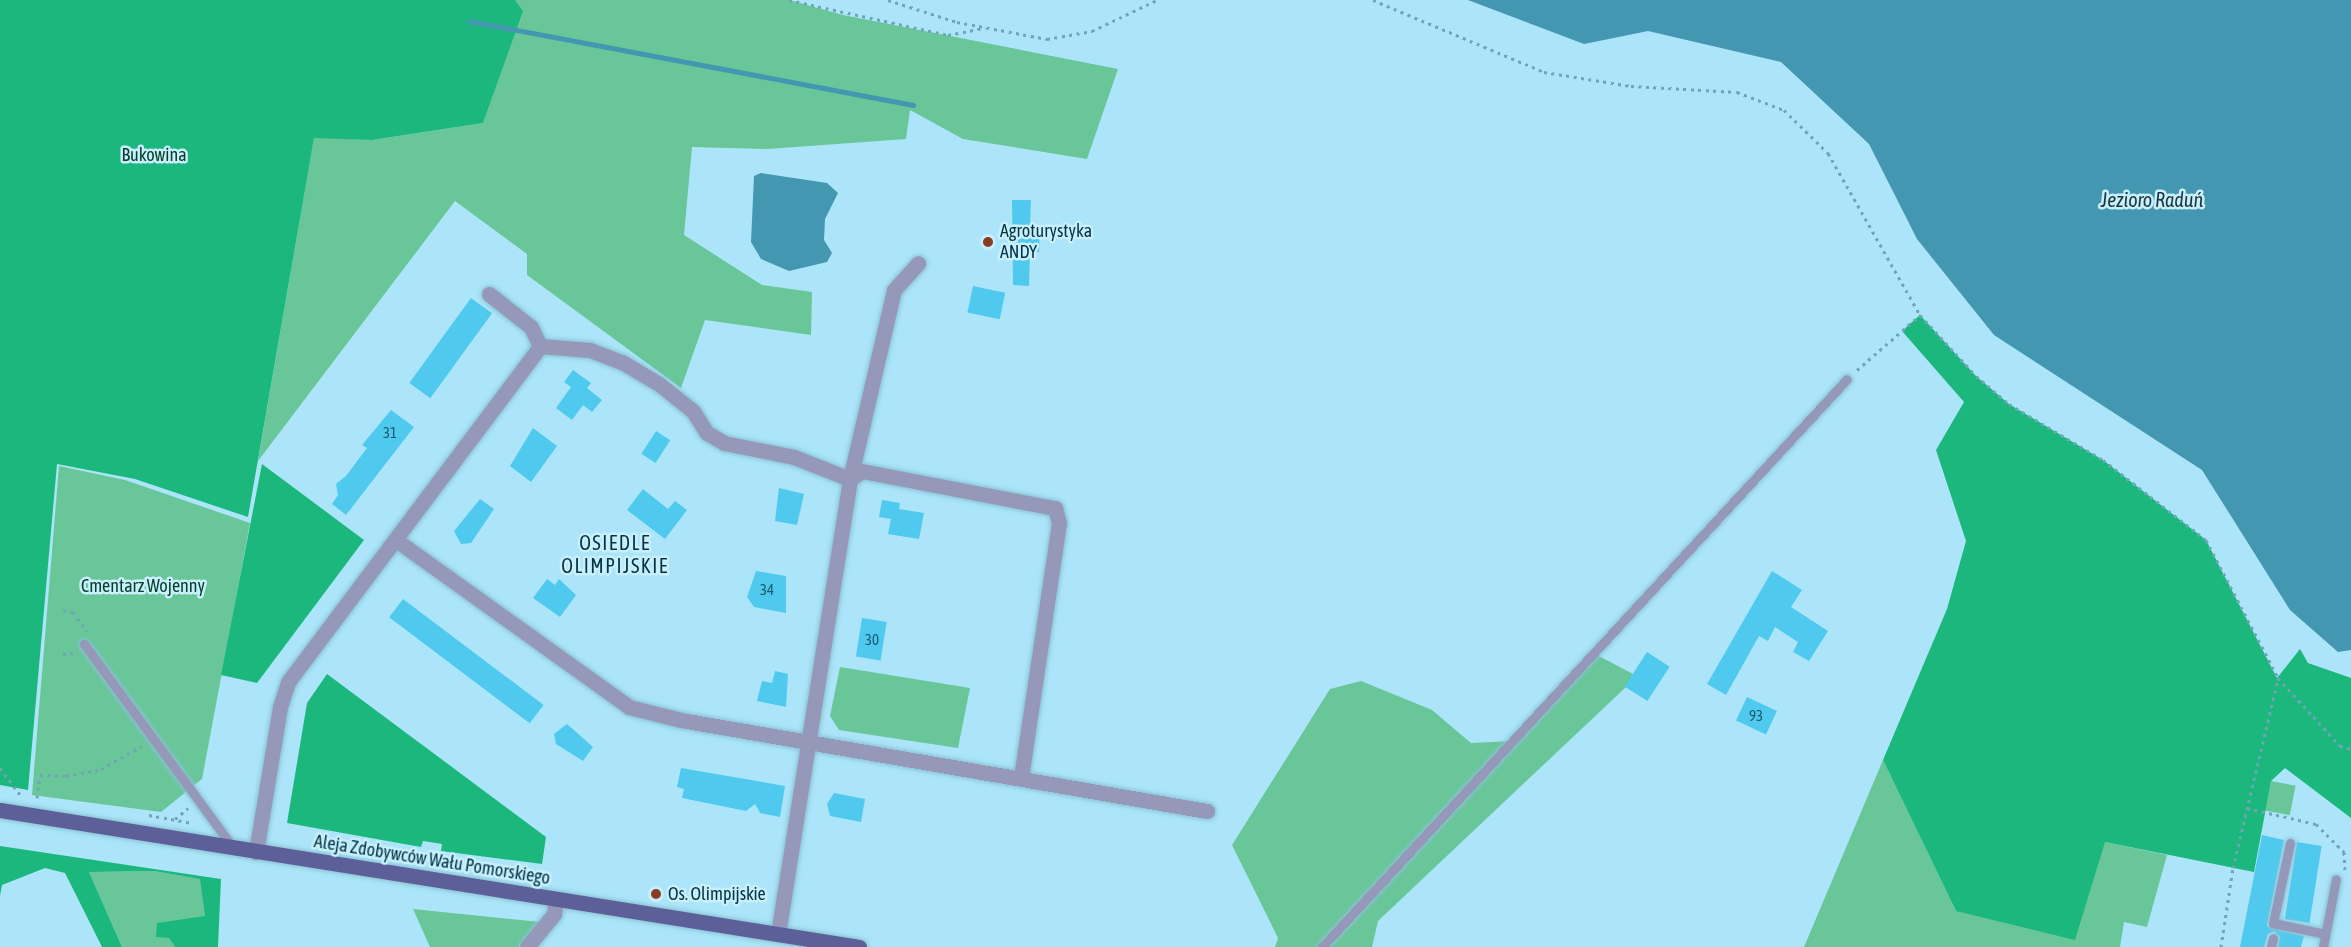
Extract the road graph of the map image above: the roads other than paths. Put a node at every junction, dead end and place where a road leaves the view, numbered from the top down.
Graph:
1 (918, 263) dead end
2 (489, 294) dead end
3 (540, 346) junction
4 (1847, 379) road end
5 (850, 479) junction
6 (396, 540) junction
7 (84, 644) dead end
8 (807, 742) junction
9 (1021, 778) junction
10 (0, 810) edge
11 (1207, 811) dead end
12 (2290, 843) dead end
13 (234, 849) junction
14 (256, 852) junction
15 (2340, 878) road end
16 (556, 899) junction
17 (778, 934) junction
18 (2325, 934) junction
19 (805, 943) edge
20 (527, 947) edge
21 (859, 947) edge
22 (1322, 947) edge
23 (2323, 947) edge

1 - 5 street
2 - 3 street
3 - 5 street
3 - 6 street
4 - 22 lane
5 - 8 street
5 - 9 street
6 - 8 street
6 - 14 street
7 - 13 lane
8 - 9 street
8 - 17 street
9 - 11 street
10 - 13 main road, Aleja Zdobywców Wału Pomorskiego
12 - 18 lane
13 - 14 main road, Aleja Zdobywców Wału Pomorskiego
14 - 16 main road, Aleja Zdobywców Wału Pomorskiego
15 - 18 lane
16 - 17 main road, Aleja Zdobywców Wału Pomorskiego
16 - 20 street
17 - 19 main road, Aleja Zdobywców Wału Pomorskiego
18 - 23 lane
19 - 21 main road, Aleja Zdobywców Wału Pomorskiego

